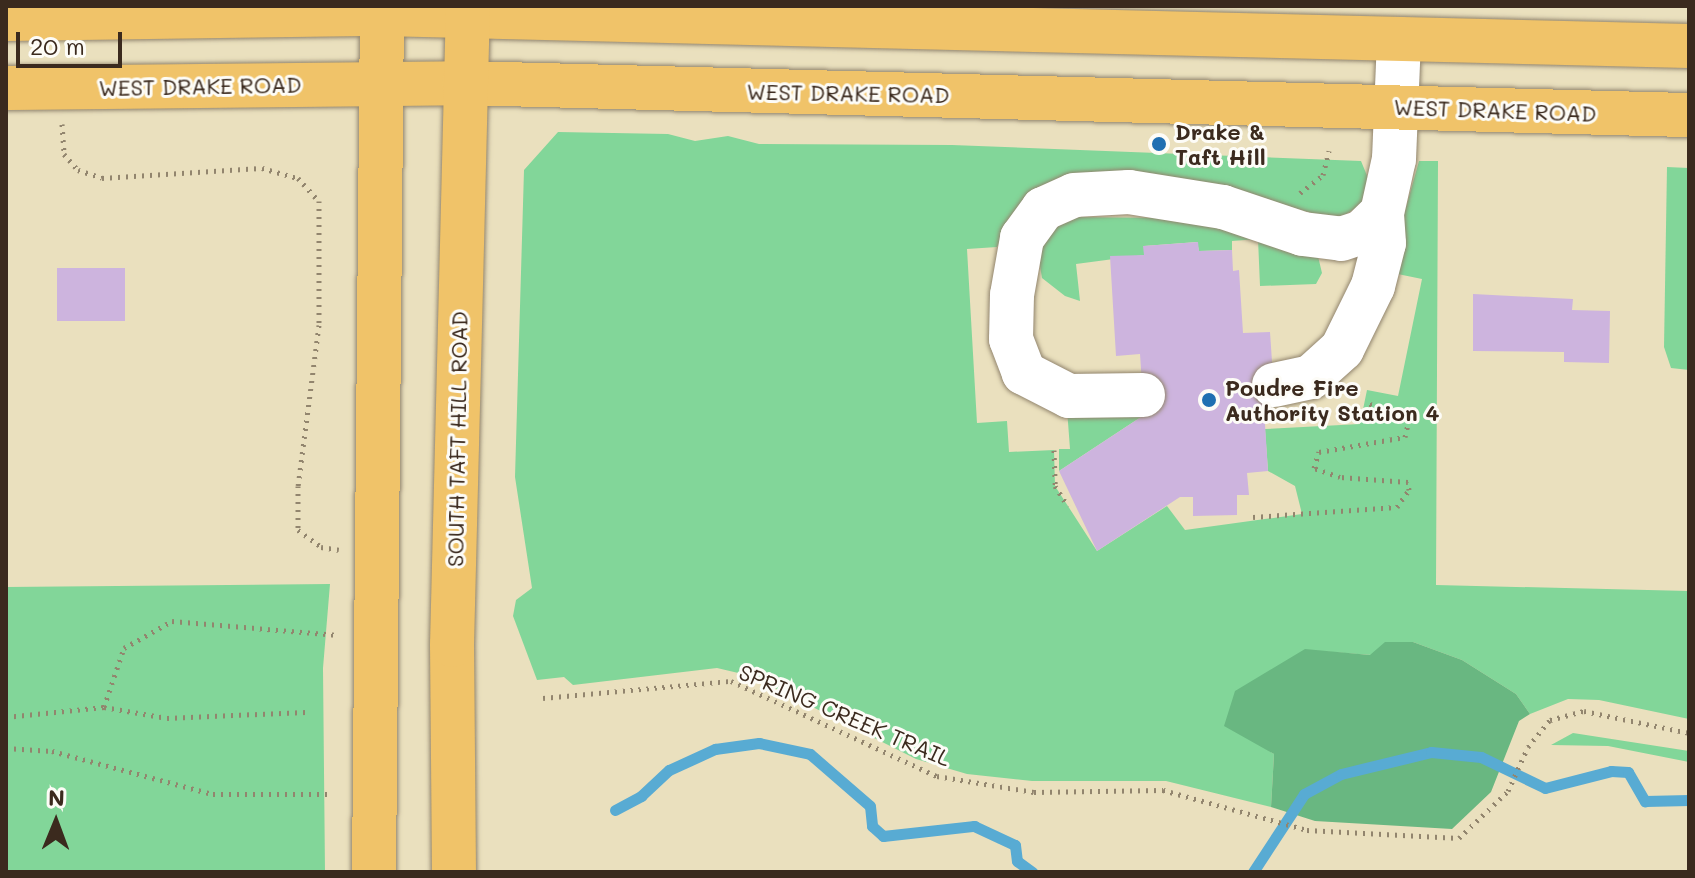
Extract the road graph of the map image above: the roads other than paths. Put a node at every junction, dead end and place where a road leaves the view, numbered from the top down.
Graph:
1 (382, 10) edge
2 (468, 11) edge
3 (932, 17) edge
4 (6, 19) edge
5 (1399, 39) junction
6 (1689, 46) edge
7 (382, 83) junction
8 (464, 83) junction
9 (6, 88) edge
10 (1398, 107) junction
11 (1689, 115) edge
12 (1382, 213) junction
13 (1274, 385) dead end
14 (1143, 395) dead end
15 (374, 872) edge
16 (454, 872) edge

1 - 2 main road
1 - 4 main road
1 - 7 main road
2 - 3 main road
2 - 8 main road, SOUTH TAFT HILL ROAD
3 - 5 main road
5 - 6 main road
5 - 10 lane
7 - 8 main road, WEST DRAKE ROAD
7 - 9 main road, WEST DRAKE ROAD
7 - 15 main road
8 - 10 main road, WEST DRAKE ROAD
8 - 16 main road, SOUTH TAFT HILL ROAD
10 - 11 main road, WEST DRAKE ROAD
10 - 12 lane
12 - 13 lane
12 - 14 lane

